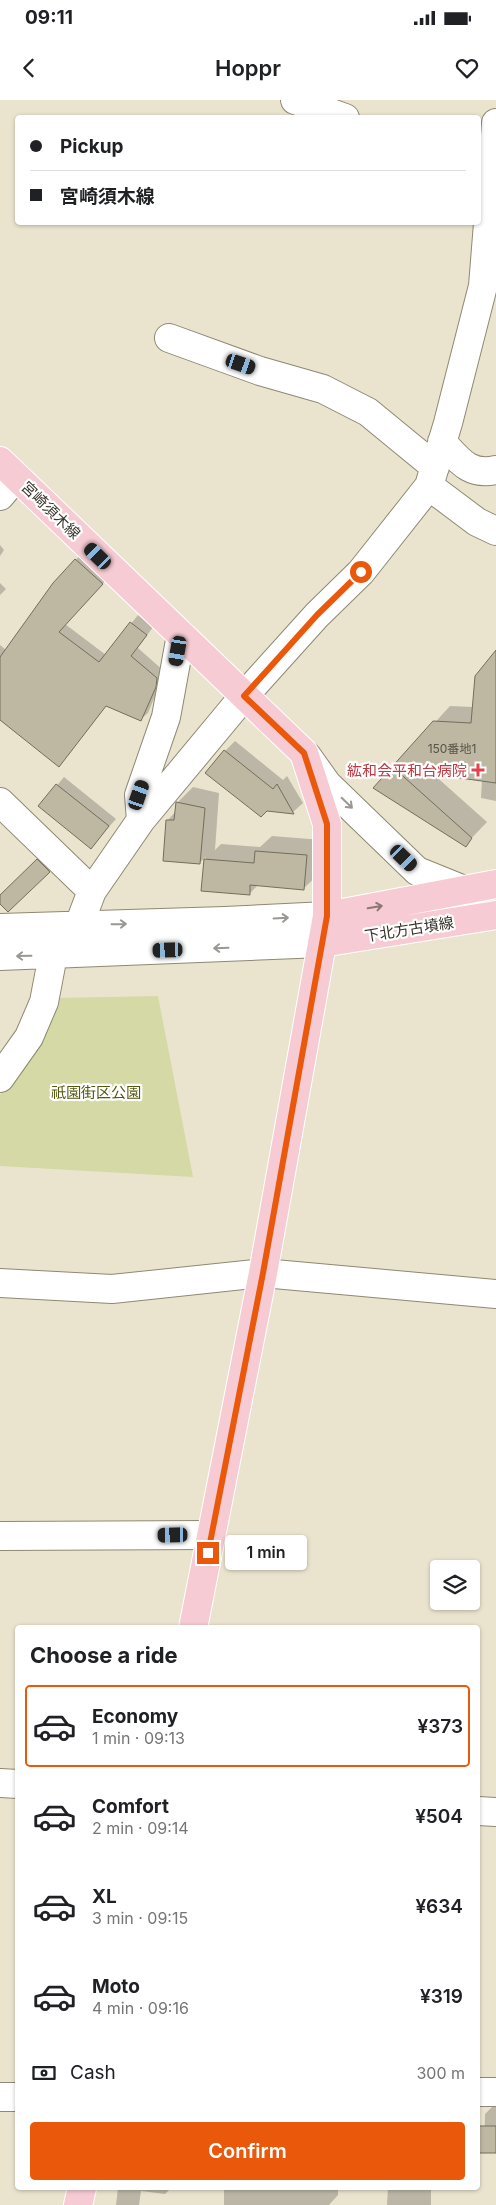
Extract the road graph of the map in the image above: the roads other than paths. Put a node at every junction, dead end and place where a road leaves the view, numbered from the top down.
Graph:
1 (295, 100) edge
2 (337, 115) edge
3 (490, 132) edge
4 (169, 338) dead end
5 (435, 465) junction
6 (496, 470) edge
7 (5, 478) edge
8 (496, 532) edge
9 (181, 635) junction
10 (244, 696) junction
11 (304, 753) junction
12 (0, 802) edge
13 (141, 820) junction
14 (496, 884) edge
15 (464, 890) junction
16 (92, 891) junction
17 (496, 915) edge
18 (327, 916) junction
19 (79, 925) junction
20 (0, 928) edge
21 (322, 943) junction
22 (53, 955) junction
23 (0, 956) edge
24 (0, 1078) edge
25 (263, 1273) junction
26 (0, 1282) edge
27 (496, 1294) edge
28 (211, 1535) junction
29 (0, 1536) edge
30 (194, 1625) edge
31 (0, 1783) edge
32 (15, 1784) edge
33 (480, 1811) edge
34 (496, 1812) edge
35 (480, 2092) edge
36 (496, 2092) edge
37 (0, 2097) edge
38 (15, 2097) edge
39 (82, 2190) edge
40 (78, 2205) edge

1 - 2 street
3 - 5 street
4 - 5 street
5 - 6 street
5 - 8 street
5 - 10 street
7 - 9 main road, 宮崎須木線
9 - 10 main road, 宮崎須木線
9 - 13 street
10 - 11 main road, 宮崎須木線
10 - 13 street
11 -> 15 street
11 - 18 main road, 宮崎須木線
12 - 16 street
13 - 16 street
14 - 15 main road, 下北方古墳線
18 -> 15 main road, 下北方古墳線
16 - 19 street
17 - 21 main road, 下北方古墳線
19 -> 18 street
18 - 21 main road, 宮崎須木線
19 - 20 street
19 - 22 street
21 -> 22 street
21 - 25 main road, 宮崎須木線
22 -> 23 street
22 - 24 street
25 - 26 street
25 - 27 street
25 - 28 main road, 宮崎須木線
28 - 29 street
28 - 30 main road, 宮崎須木線
31 - 32 street
33 - 34 street
35 - 36 street
37 - 38 street
39 - 40 main road

